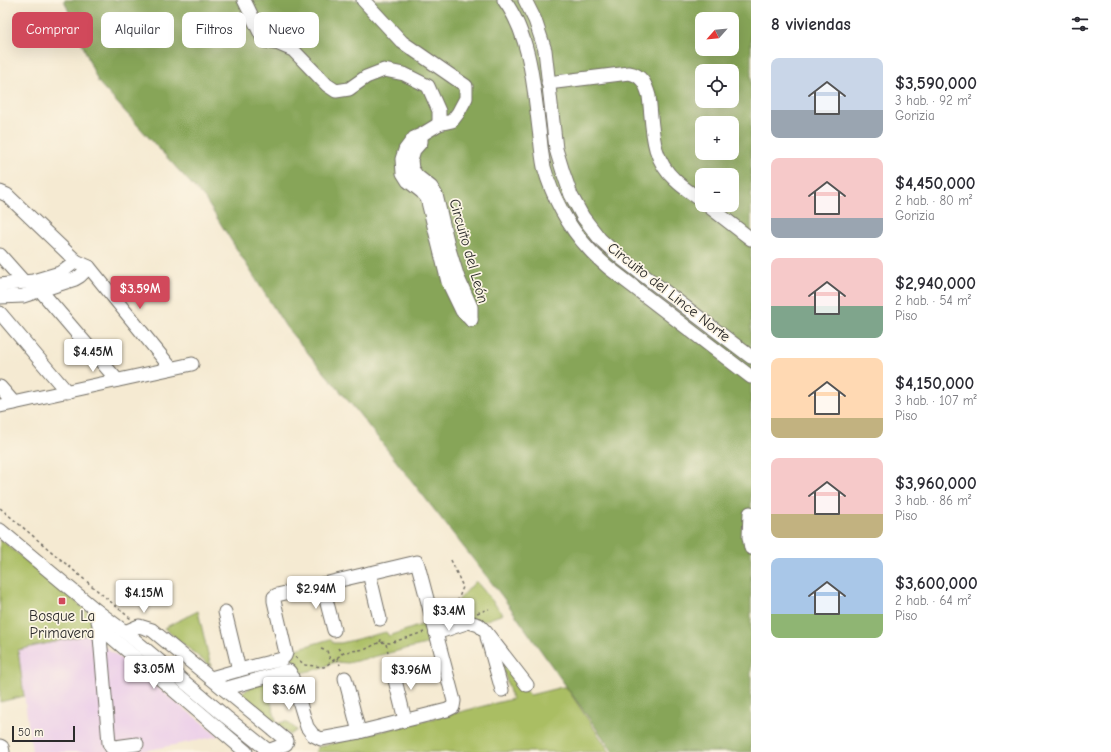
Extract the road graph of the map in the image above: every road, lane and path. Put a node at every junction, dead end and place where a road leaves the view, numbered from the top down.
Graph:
1 (244, 0) edge
2 (364, 0) edge
3 (504, 0) edge
4 (525, 0) edge
5 (548, 83) junction
6 (439, 124) junction
7 (421, 135) junction
8 (0, 192) edge
9 (695, 196) edge
10 (716, 212) edge
11 (751, 240) edge
12 (0, 255) edge
13 (76, 261) junction
14 (89, 267) junction
15 (24, 282) junction
16 (0, 285) edge
17 (40, 290) junction
18 (0, 298) edge
19 (0, 312) edge
20 (751, 357) edge
21 (192, 364) dead end
22 (171, 368) junction
23 (751, 377) edge
24 (117, 380) junction
25 (0, 387) edge
26 (67, 392) junction
27 (14, 403) junction
28 (0, 406) edge
29 (750, 513) dead end
30 (0, 530) edge
31 (751, 548) edge
32 (451, 560) dead end
33 (369, 573) junction
34 (322, 584) junction
35 (97, 611) junction
36 (225, 612) dead end
37 (464, 618) dead end
38 (380, 619) dead end
39 (99, 625) junction
40 (334, 630) dead end
41 (436, 631) junction
42 (485, 631) junction
43 (125, 632) junction
44 (382, 637) dead end
45 (380, 642) junction
46 (386, 643) junction
47 (338, 648) dead end
48 (321, 649) dead end
49 (388, 652) dead end
50 (342, 654) junction
51 (295, 657) dead end
52 (337, 658) junction
53 (331, 662) junction
54 (340, 665) dead end
55 (392, 668) dead end
56 (239, 670) junction
57 (211, 678) junction
58 (345, 678) dead end
59 (527, 685) dead end
60 (224, 689) junction
61 (502, 690) dead end
62 (405, 720) junction
63 (359, 732) junction
64 (137, 744) dead end
65 (0, 746) edge
66 (3, 752) edge
67 (246, 752) edge
68 (268, 752) edge

1 - 6 street
2 - 6 street, Circuito del León
3 - 23 street, Circuito del Lince Norte
4 - 5 street, Circuito del Lince Norte
5 - 9 street
5 - 20 street, Circuito del Lince Norte
6 - 7 street, Circuito del León
7 - 7 street, Circuito del León
8 - 13 street
10 - 11 street
12 - 15 street
13 - 14 street
13 - 15 street
14 - 17 street
14 - 22 street
15 - 16 street
17 - 18 street
17 - 24 street
19 - 26 street
21 - 22 street
22 - 24 street
24 - 26 street
25 - 27 street
26 - 27 street
27 - 28 street
29 - 31 street
30 - 35 street
32 - 37 path
33 - 34 street
33 - 38 street
33 - 41 street
34 - 40 street
34 - 56 street
35 - 39 street
35 - 43 street
36 - 56 street
39 - 64 street
39 - 67 street
41 - 42 street
41 - 46 path
41 - 62 street
42 - 59 street
42 - 61 street
43 - 57 street
43 - 68 street
44 - 45 path
45 - 46 path
45 - 50 path
46 - 49 path
47 - 50 path
48 - 53 path
50 - 52 path
51 - 53 path
52 - 53 path
52 - 54 path
55 - 62 street
56 - 57 street
57 - 60 street
58 - 63 street
60 - 63 street
60 - 68 street
62 - 63 street
65 - 66 street

